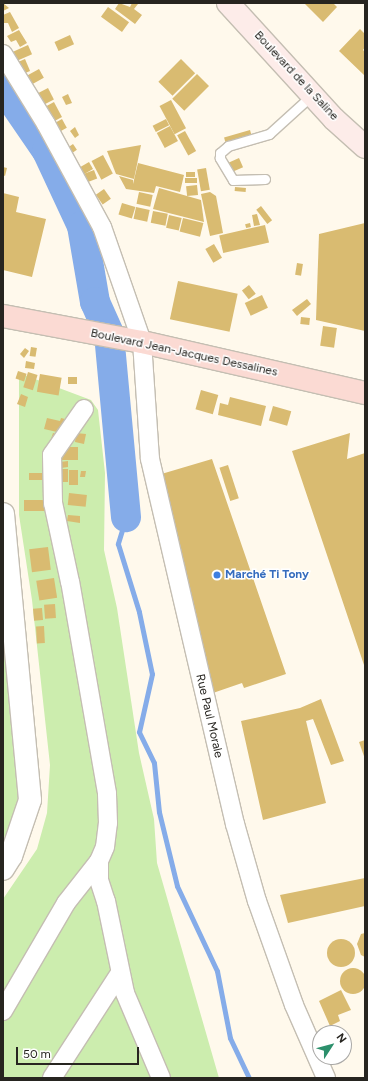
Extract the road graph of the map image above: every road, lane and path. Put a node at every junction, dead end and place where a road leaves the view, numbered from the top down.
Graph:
1 (228, 3) edge
2 (3, 54) edge
3 (312, 94) junction
4 (365, 147) edge
5 (265, 179) dead end
6 (3, 316) edge
7 (142, 342) junction
8 (365, 393) edge
9 (84, 409) dead end
10 (3, 514) edge
11 (99, 861) junction
12 (3, 869) edge
13 (120, 973) junction
14 (3, 1012) edge
15 (156, 1074) edge
16 (52, 1078) edge
17 (326, 1078) edge

1 - 3 main road, Boulevard de la Saline
2 - 7 street, Rue Paul Morale
3 - 4 main road, Boulevard de la Saline
3 - 5 lane
6 - 7 main road, Boulevard Jean-Jacques Dessalines
7 - 8 main road, Boulevard Jean-Jacques Dessalines
7 - 17 street, Rue Paul Morale
9 - 11 street
10 - 12 street
11 - 13 street
11 - 14 street
13 - 15 street
13 - 16 street

